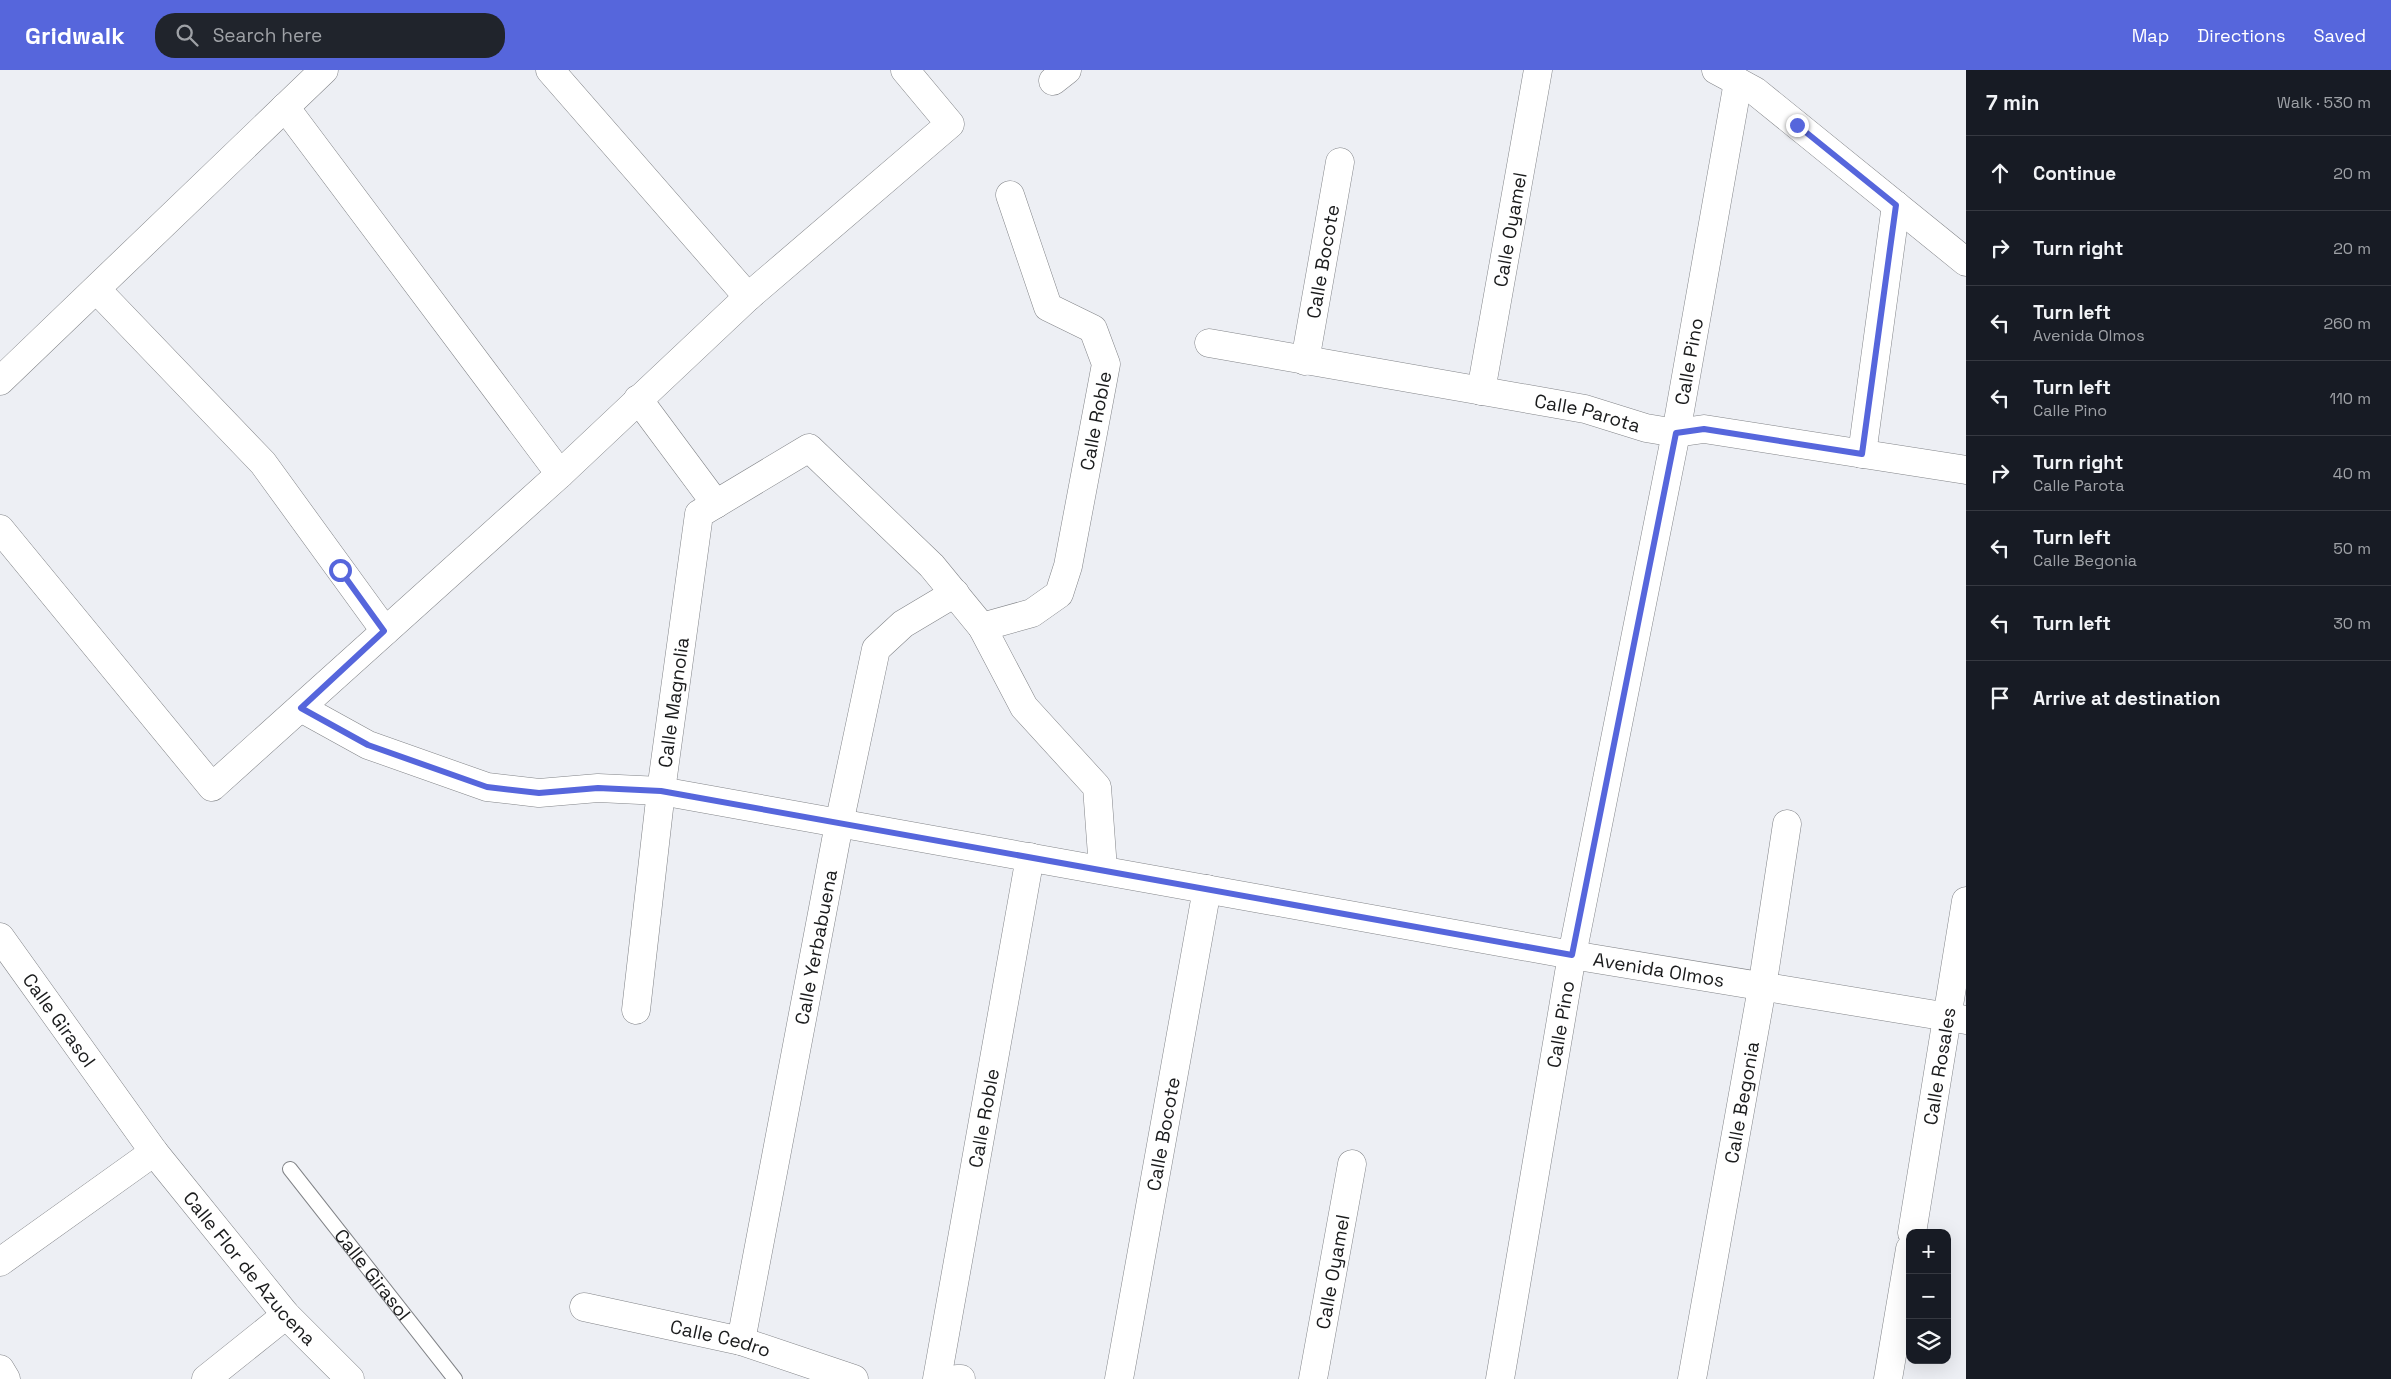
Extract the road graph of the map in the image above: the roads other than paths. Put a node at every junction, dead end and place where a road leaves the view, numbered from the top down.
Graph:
1 (324, 70) edge
2 (550, 70) edge
3 (906, 70) edge
4 (1538, 70) edge
5 (1727, 76) edge
6 (285, 107) junction
7 (1340, 162) dead end
8 (1010, 195) dead end
9 (1896, 205) junction
10 (1966, 262) edge
11 (97, 290) junction
12 (748, 297) junction
13 (1209, 342) dead end
14 (1306, 360) junction
15 (0, 381) edge
16 (1481, 390) junction
17 (638, 399) junction
18 (1676, 433) junction
19 (1862, 454) junction
20 (1966, 470) edge
21 (560, 474) junction
22 (708, 509) junction
23 (0, 529) edge
24 (955, 593) junction
25 (982, 627) junction
26 (384, 631) junction
27 (301, 708) junction
28 (661, 791) junction
29 (838, 824) junction
30 (1787, 824) dead end
31 (1030, 857) junction
32 (1103, 869) junction
33 (1207, 889) junction
34 (1966, 901) edge
35 (2, 945) edge
36 (1572, 955) junction
37 (1762, 988) junction
38 (636, 1010) dead end
39 (1957, 1018) edge
40 (154, 1152) junction
41 (1352, 1164) dead end
42 (290, 1169) dead end
43 (1913, 1229) edge
44 (0, 1262) edge
45 (1906, 1273) edge
46 (584, 1307) dead end
47 (286, 1315) junction
48 (741, 1341) junction
49 (0, 1369) edge
50 (6, 1379) edge
51 (206, 1379) edge
52 (350, 1379) edge
53 (454, 1379) edge
54 (854, 1379) edge
55 (937, 1379) edge
56 (1119, 1379) edge
57 (1313, 1379) edge
58 (1500, 1379) edge
59 (1692, 1379) edge
60 (1888, 1379) edge

1 - 6 street
2 - 12 street
3 - 12 street
4 - 16 street, Calle Oyamel
5 - 9 street
5 - 18 street, Calle Pino
6 - 11 street
6 - 21 street
7 - 14 street, Calle Bocote
8 - 25 street, Calle Roble
9 - 10 street
9 - 19 street
11 - 15 street
11 - 26 street
12 - 17 street
13 - 14 street, Calle Parota
14 - 16 street, Calle Parota
16 - 18 street, Calle Parota
17 - 21 street
17 - 22 street
18 - 19 street, Calle Parota
18 - 36 street, Calle Pino
19 - 20 street, Calle Parota
21 - 26 street
22 - 24 street
22 - 28 street, Calle Magnolia
23 - 27 street
24 - 25 street
24 - 29 street, Calle Yerbabuena
25 - 32 street
26 - 27 street
27 - 28 street, Avenida Olmos
28 - 29 street, Avenida Olmos
28 - 38 street, Calle Magnolia
29 - 31 street, Avenida Olmos
29 - 48 street, Calle Yerbabuena
30 - 37 street, Calle Begonia
31 - 32 street, Avenida Olmos
31 - 55 street, Calle Roble
32 - 33 street, Avenida Olmos
33 - 36 street, Avenida Olmos
33 - 56 street, Calle Bocote
34 - 39 street, Calle Rosales
35 - 40 street, Calle Girasol
36 - 37 street, Avenida Olmos
36 - 58 street, Calle Pino
37 - 39 street, Avenida Olmos
37 - 59 street, Calle Begonia
39 - 43 street, Calle Rosales
40 - 44 street
40 - 47 street, Calle Flor de Azucena
41 - 57 street, Calle Oyamel
42 - 53 lane, Calle Girasol
45 - 60 street
46 - 48 street, Calle Cedro
47 - 51 street
47 - 52 street, Calle Flor de Azucena
48 - 54 street, Calle Cedro
49 - 50 street

